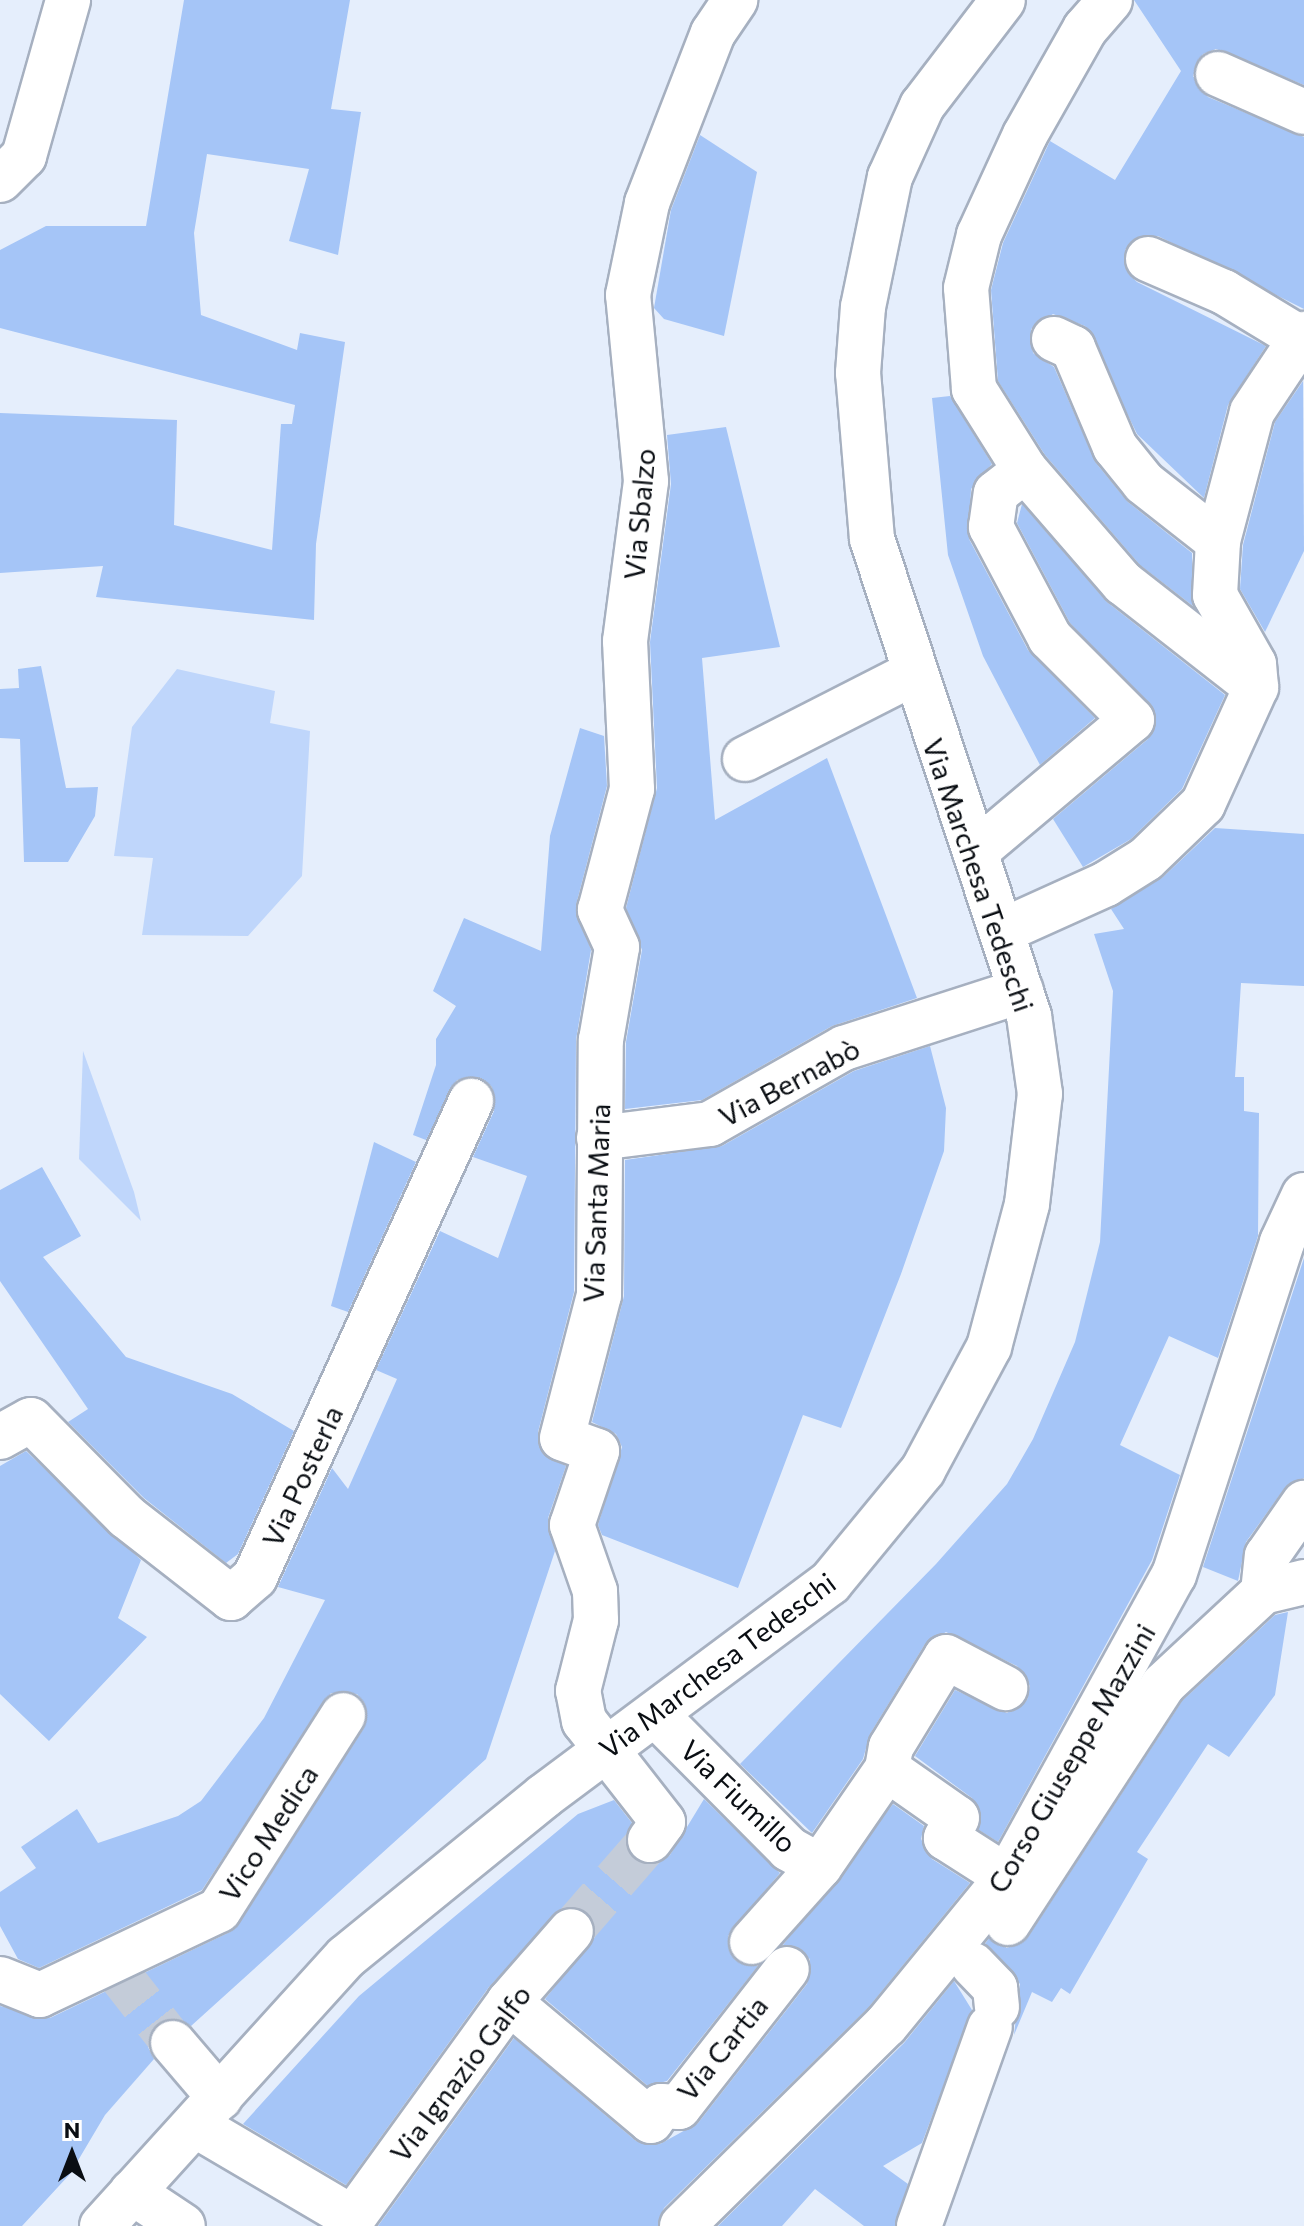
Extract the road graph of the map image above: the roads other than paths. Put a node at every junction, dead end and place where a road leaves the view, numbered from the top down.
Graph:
1 (68, 0) edge
2 (735, 0) edge
3 (1003, 0) edge
4 (1110, 0) edge
5 (1218, 74) dead end
6 (1304, 112) edge
7 (0, 180) edge
8 (1148, 259) dead end
9 (1054, 339) dead end
10 (1299, 348) edge
11 (1025, 470) junction
12 (1218, 541) junction
13 (912, 674) junction
14 (1256, 687) junction
15 (745, 759) dead end
16 (975, 852) junction
17 (1002, 931) junction
18 (617, 947) joint
19 (1021, 991) junction
20 (471, 1101) dead end
21 (599, 1138) junction
22 (1304, 1195) edge
23 (15, 1428) edge
24 (1304, 1503) edge
25 (1284, 1587) edge
26 (1005, 1688) dead end
27 (655, 1714) junction
28 (343, 1715) dead end
29 (605, 1751) junction
30 (887, 1769) junction
31 (650, 1840) tunnel mouth
32 (820, 1866) junction
33 (1007, 1877) junction
34 (571, 1931) tunnel mouth
35 (752, 1942) dead end
36 (973, 1965) junction
37 (787, 1969) dead end
38 (0, 1979) edge
39 (509, 2002) junction
40 (173, 2043) tunnel mouth
41 (829, 2080) junction
42 (208, 2112) junction
43 (132, 2192) junction
44 (350, 2222) edge
45 (102, 2226) edge
46 (183, 2226) edge
47 (682, 2226) edge
48 (919, 2226) edge

1 - 7 street
2 - 18 street, Via Sbalzo
3 - 13 street, Via Marchesa Tedeschi
4 - 11 street
5 - 6 street
8 - 10 street
9 - 12 street
10 - 12 street
11 - 14 street
11 - 16 street
12 - 14 street
13 - 15 street
13 - 16 street, Via Marchesa Tedeschi
14 - 17 street
16 - 17 street, Via Marchesa Tedeschi
17 - 19 street, Via Marchesa Tedeschi
18 - 21 street, Via Santa Maria
19 - 21 street, Via Bernabò
19 - 27 street, Via Marchesa Tedeschi
20 - 23 street, Via Posterla
21 - 29 street, Via Santa Maria
22 - 33 street, Corso Giuseppe Mazzini
24 - 25 street
25 - 36 street
26 - 30 street, Via Fiumillo
27 - 29 street, Via Marchesa Tedeschi
27 - 32 street, Via Fiumillo
28 - 38 street, Vico Medica
29 - 31 street
29 - 42 street, Via Marchesa Tedeschi
30 - 32 street, Via Fiumillo
30 - 33 street
32 - 35 street
33 - 41 street, Corso Giuseppe Mazzini
34 - 39 street, Via Ignazio Galfo
36 - 41 street
36 - 48 street
37 - 39 street, Via Cartia
39 - 44 street, Via Ignazio Galfo
40 - 42 street
41 - 47 street, Corso Giuseppe Mazzini
42 - 43 street, Via Marchesa Tedeschi
42 - 44 street
43 - 45 street, Via Marchesa Tedeschi
43 - 46 street

